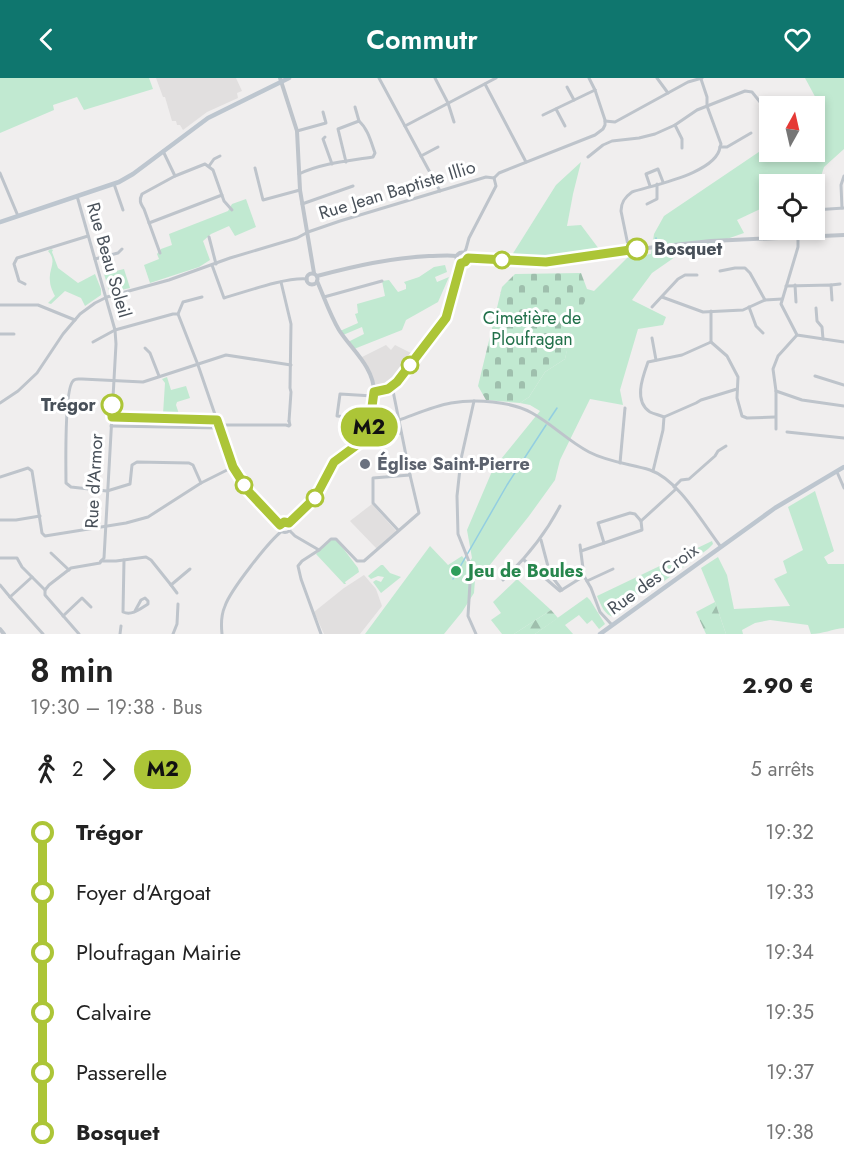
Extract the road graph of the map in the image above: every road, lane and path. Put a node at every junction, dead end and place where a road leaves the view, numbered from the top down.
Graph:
1 (289, 78) edge
2 (379, 78) edge
3 (435, 78) edge
4 (496, 78) edge
5 (589, 78) edge
6 (657, 78) edge
7 (702, 78) edge
8 (280, 80) edge
9 (485, 84) junction
10 (567, 87) dead end
11 (595, 90) junction
12 (668, 93) junction
13 (574, 100) junction
14 (759, 101) edge
15 (448, 103) junction
16 (707, 106) junction
17 (355, 107) dead end
18 (556, 108) junction
19 (323, 112) dead end
20 (543, 115) dead end
21 (359, 121) junction
22 (605, 121) junction
23 (454, 122) dead end
24 (675, 125) junction
25 (405, 126) junction
26 (565, 126) dead end
27 (297, 131) junction
28 (751, 132) dead end
29 (325, 137) dead end
30 (438, 147) dead end
31 (720, 147) junction
32 (682, 148) dead end
33 (163, 151) junction
34 (220, 156) dead end
35 (421, 156) junction
36 (588, 157) dead end
37 (346, 162) junction
38 (526, 162) junction
39 (332, 164) junction
40 (208, 167) junction
41 (255, 168) dead end
42 (0, 173) edge
43 (299, 174) junction
44 (175, 176) junction
45 (844, 176) edge
46 (494, 178) junction
47 (663, 182) junction
48 (114, 184) junction
49 (657, 184) junction
50 (353, 186) dead end
51 (650, 186) junction
52 (300, 190) junction
53 (440, 191) junction
54 (222, 195) junction
55 (77, 196) junction
56 (843, 197) edge
57 (302, 204) junction
58 (647, 204) dead end
59 (843, 208) edge
60 (825, 209) edge
61 (123, 210) dead end
62 (231, 210) dead end
63 (18, 216) junction
64 (0, 222) edge
65 (149, 223) junction
66 (308, 232) junction
67 (844, 235) edge
68 (88, 236) junction
69 (825, 236) edge
70 (209, 237) dead end
71 (759, 239) edge
72 (798, 240) edge
73 (122, 249) dead end
74 (629, 251) junction
75 (464, 252) junction
76 (160, 253) dead end
77 (457, 256) junction
78 (468, 258) junction
79 (95, 259) junction
80 (461, 263) junction
81 (214, 264) junction
82 (720, 271) dead end
83 (697, 275) dead end
84 (316, 277) junction
85 (307, 279) junction
86 (281, 282) junction
87 (382, 282) dead end
88 (25, 284) dead end
89 (840, 284) dead end
90 (795, 285) junction
91 (831, 285) junction
92 (786, 286) junction
93 (106, 297) junction
94 (202, 297) dead end
95 (324, 297) junction
96 (662, 297) junction
97 (782, 299) junction
98 (765, 300) junction
99 (832, 300) dead end
100 (796, 302) dead end
101 (781, 304) junction
102 (0, 305) edge
103 (652, 307) dead end
104 (749, 307) junction
105 (816, 308) dead end
106 (711, 311) junction
107 (178, 314) junction
108 (75, 320) junction
109 (115, 330) junction
110 (763, 333) dead end
111 (0, 334) edge
112 (14, 334) dead end
113 (797, 335) junction
114 (652, 338) dead end
115 (823, 339) junction
116 (93, 342) dead end
117 (711, 342) junction
118 (844, 342) edge
119 (145, 348) dead end
120 (656, 360) junction
121 (198, 365) junction
122 (291, 365) junction
123 (815, 375) dead end
124 (159, 376) junction
125 (114, 381) junction
126 (844, 385) edge
127 (392, 386) junction
128 (737, 389) junction
129 (776, 391) junction
130 (374, 394) junction
131 (474, 401) junction
132 (0, 403) edge
133 (844, 406) edge
134 (625, 408) dead end
135 (112, 417) junction
136 (664, 417) junction
137 (775, 417) junction
138 (370, 419) junction
139 (217, 420) junction
140 (399, 420) junction
141 (111, 426) junction
142 (219, 426) junction
143 (776, 429) dead end
144 (787, 432) dead end
145 (401, 433) junction
146 (363, 438) junction
147 (844, 438) edge
148 (726, 446) dead end
149 (620, 463) junction
150 (233, 467) junction
151 (844, 468) edge
152 (653, 471) junction
153 (837, 472) junction
154 (410, 475) junction
155 (0, 477) edge
156 (201, 483) junction
157 (675, 488) junction
158 (844, 488) edge
159 (107, 491) junction
160 (560, 506) dead end
161 (40, 516) junction
162 (0, 520) edge
163 (641, 521) junction
164 (289, 523) junction
165 (280, 525) junction
166 (105, 527) junction
167 (282, 531) junction
168 (290, 531) junction
169 (399, 531) junction
170 (541, 539) junction
171 (604, 543) junction
172 (580, 545) dead end
173 (721, 547) junction
174 (319, 550) junction
175 (581, 551) junction
176 (51, 553) dead end
177 (0, 558) edge
178 (124, 560) junction
179 (524, 560) junction
180 (101, 561) junction
181 (190, 569) dead end
182 (613, 569) dead end
183 (69, 570) junction
184 (550, 574) junction
185 (584, 576) junction
186 (32, 577) junction
187 (545, 578) junction
188 (503, 580) dead end
189 (587, 581) junction
190 (0, 585) edge
191 (171, 585) junction
192 (45, 590) junction
193 (561, 590) junction
194 (177, 593) dead end
195 (10, 597) junction
196 (178, 603) dead end
197 (91, 607) dead end
198 (135, 611) junction
199 (63, 616) junction
200 (612, 625) junction
201 (121, 626) dead end
202 (176, 629) junction
203 (0, 630) edge
204 (4, 634) edge
205 (43, 634) edge
206 (79, 634) edge
207 (120, 634) edge
208 (173, 634) edge
209 (178, 634) edge
210 (222, 634) edge
211 (321, 634) edge
212 (476, 634) edge
213 (600, 634) edge

1 - 8 main road
2 - 25 street
3 - 15 street
4 - 9 street
5 - 11 street
6 - 12 street
7 - 12 street
7 - 16 street
8 - 27 street
8 - 33 main road
9 - 15 street
9 - 38 street
10 - 13 street
11 - 13 street
11 - 22 street
12 - 22 street
13 - 18 street
14 - 16 street
15 - 23 street
15 - 25 street
16 - 24 street
16 - 31 street
17 - 21 street
18 - 20 street
18 - 26 street
19 - 27 street
21 - 37 street
21 - 37 street
22 - 38 street, Rue Jean Baptiste Illio
24 - 32 street
24 - 36 street
25 - 35 street
27 - 43 street
28 - 31 street
29 - 39 street
30 - 35 street
31 - 47 street
33 - 44 street
33 - 48 main road
34 - 40 street
35 - 53 street
37 - 39 street
38 - 46 street, Rue Jean Baptiste Illio
39 - 43 street
40 - 44 street
40 - 54 street
41 - 52 street
42 - 63 street
43 - 52 street
44 - 65 street
45 - 56 street
46 - 53 street, Rue Jean Baptiste Illio
46 - 75 street
47 - 49 street
47 - 51 street
48 - 55 main road
48 - 61 street
49 - 51 street
49 - 58 street
50 - 57 street
51 - 74 street
52 - 57 street
53 - 66 street, Rue Jean Baptiste Illio
54 - 62 street
54 - 65 street
55 - 63 main road
55 - 68 street, Rue Beau Soleil
56 - 59 street
57 - 66 street
59 - 60 street
63 - 64 main road
65 - 76 street
66 - 81 street, Rue Jean Baptiste Illio
66 - 84 street
67 - 69 street
68 - 79 street, Rue Beau Soleil
68 - 88 street
70 - 81 street
71 - 74 street
72 - 92 street
73 - 79 street
74 - 78 street
75 - 77 street
75 - 78 street
77 - 80 street
77 - 84 street
78 - 80 street
79 - 93 street, Rue Beau Soleil
80 - 127 street
81 - 86 street
81 - 93 street, Rue Jean Baptiste Illio
82 - 98 street
83 - 96 street
84 - 85 street
84 - 85 street
84 - 95 street
85 - 86 street
86 - 122 street
87 - 95 street
89 - 91 street
90 - 91 street
90 - 92 street
90 - 100 street
91 - 99 street
92 - 97 street
93 - 108 street, Rue Jean Baptiste Illio
93 - 109 street, Rue Beau Soleil
94 - 107 street
95 - 130 street
96 - 103 street
96 - 106 street
97 - 98 street
97 - 101 street
98 - 101 street
98 - 104 street
101 - 113 street
102 - 108 street
104 - 106 street
104 - 110 street
105 - 115 street
106 - 117 street
107 - 109 street
107 - 121 street
108 - 132 street, Rue Jean Baptiste Illio
109 - 116 street
109 - 125 street, Rue d'Armor
111 - 112 street
113 - 115 street
113 - 129 street
114 - 120 street
115 - 118 street
117 - 120 street
117 - 128 street
119 - 124 street
120 - 136 street
121 - 122 street
121 - 124 street
121 - 139 street
122 - 142 street
123 - 126 street
124 - 125 street
125 - 135 street, Rue d'Armor
125 - 159 street
127 - 130 street
127 - 140 street
128 - 136 street
128 - 137 street
129 - 133 street
129 - 137 street
130 - 138 street
130 - 138 street
131 - 140 street
131 - 149 street
131 - 212 street
134 - 149 street
135 - 139 street
135 - 141 street, Rue d'Armor
136 - 152 street
137 - 143 street
138 - 146 street
139 - 142 street
140 - 145 street
141 - 142 street
141 - 159 street, Rue d'Armor
142 - 150 street
144 - 147 street
145 - 146 street
145 - 154 street
146 - 164 street
148 - 157 street
149 - 152 street
150 - 156 street
150 - 165 street
151 - 153 main road, Rue des Croix
152 - 157 street
153 - 158 street
153 - 173 main road, Rue des Croix
154 - 169 street
154 - 169 street
155 - 161 street
156 - 159 street
156 - 166 street
157 - 163 street
157 - 173 street
159 - 166 street, Rue d'Armor
160 - 170 street
161 - 162 street
161 - 166 street
163 - 171 street
163 - 171 street
164 - 165 street
164 - 168 street
165 - 167 street
166 - 180 street, Rue d'Armor
167 - 168 street
167 - 210 street
168 - 174 street
169 - 174 street
170 - 179 street
170 - 184 street
171 - 175 street
172 - 175 street
173 - 200 main road, Rue des Croix
174 - 211 street
175 - 185 street
176 - 183 street
177 - 186 street
178 - 180 street
178 - 191 street
178 - 198 street
179 - 187 street
179 - 188 street
180 - 183 street
181 - 191 street
182 - 189 street
183 - 192 street
184 - 187 street
184 - 193 street
185 - 189 street
185 - 193 street
186 - 192 street
186 - 195 street
187 - 193 street
189 - 200 street
190 - 195 street
191 - 194 street
192 - 199 street
195 - 205 street
196 - 202 street
197 - 199 street
198 - 198 street
199 - 206 street
200 - 213 main road, Rue des Croix
201 - 207 street
202 - 208 street
202 - 209 street
203 - 204 street

